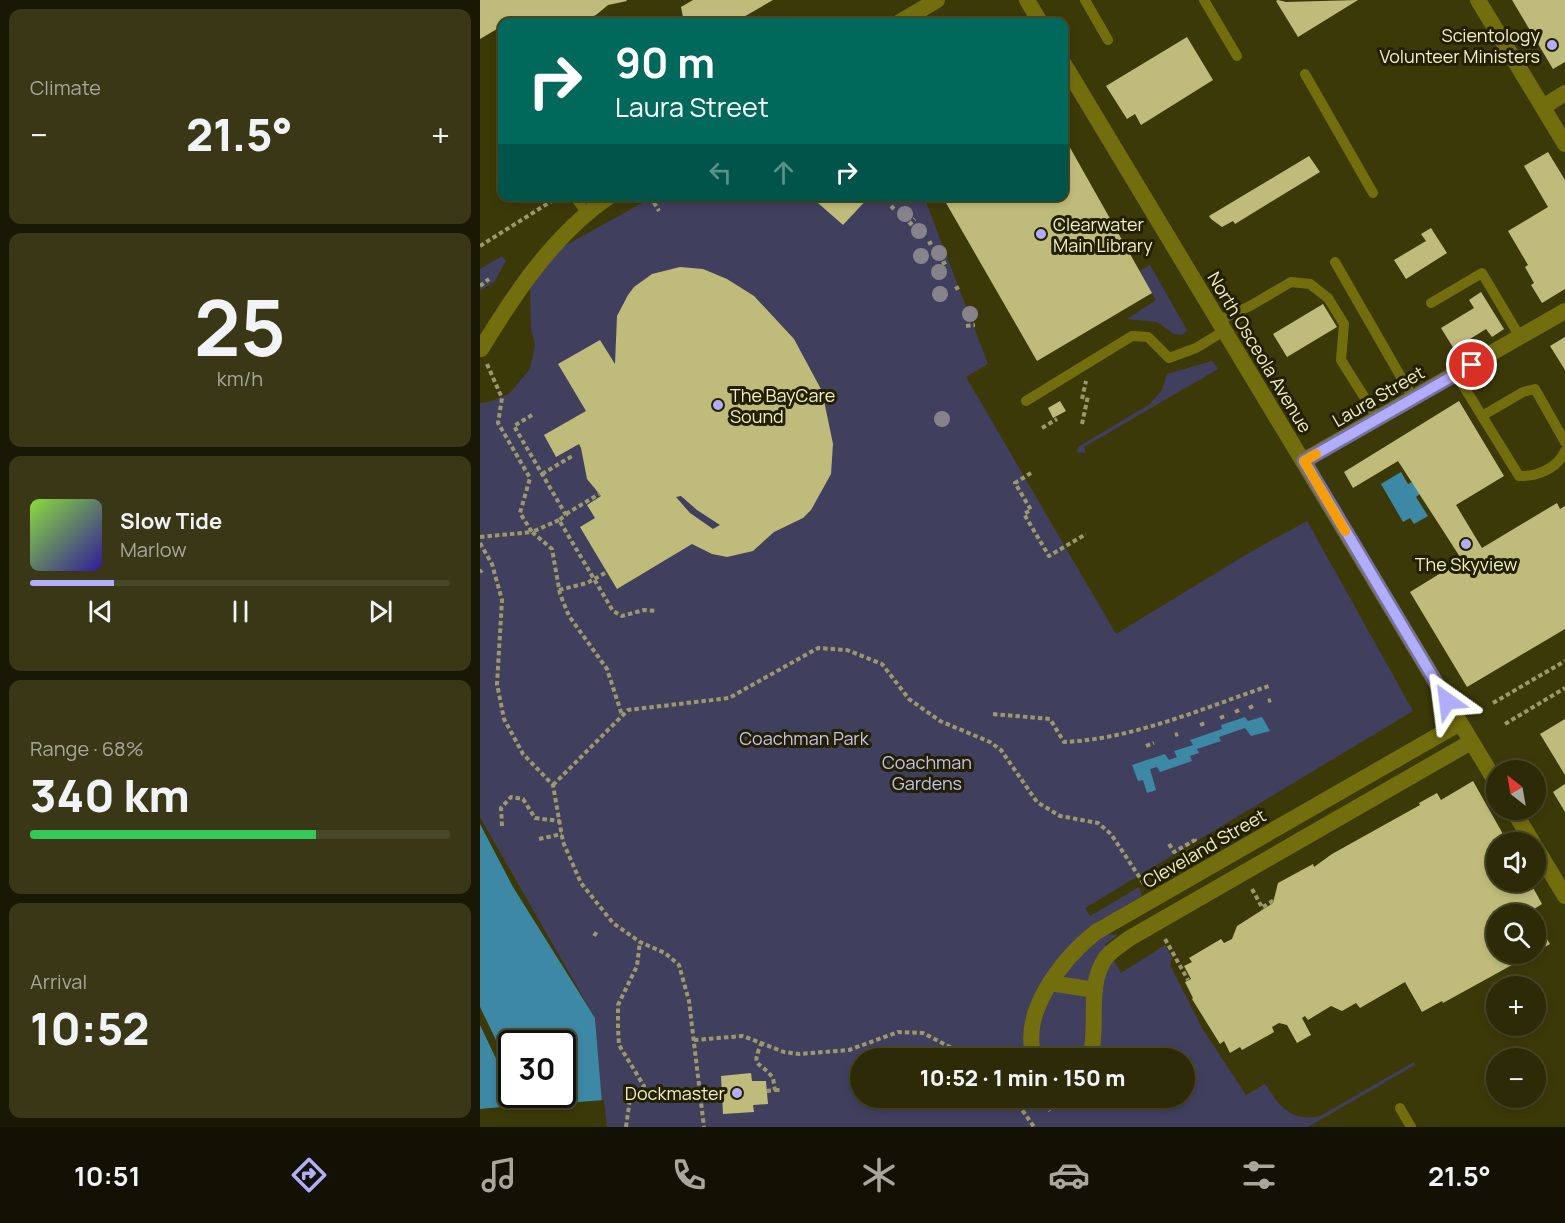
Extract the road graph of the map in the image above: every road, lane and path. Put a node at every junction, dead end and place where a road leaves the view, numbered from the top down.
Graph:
1 (938, 0) edge
2 (1027, 0) edge
3 (1085, 0) edge
4 (1204, 0) edge
5 (1478, 0) edge
6 (907, 18) edge
7 (1038, 18) edge
8 (1108, 40) dead end
9 (1237, 56) dead end
10 (1068, 71) edge
11 (1305, 74) dead end
12 (1565, 93) edge
13 (1543, 107) junction
14 (1565, 144) edge
15 (1373, 193) dead end
16 (552, 201) edge
17 (578, 201) edge
18 (602, 201) edge
19 (653, 201) edge
20 (659, 211) dead end
21 (586, 212) junction
22 (915, 219) dead end
23 (909, 225) dead end
24 (480, 246) edge
25 (1335, 262) dead end
26 (489, 279) dead end
27 (480, 286) edge
28 (1431, 303) dead end
29 (1565, 311) edge
30 (975, 325) dead end
31 (966, 326) dead end
32 (1220, 326) junction
33 (1520, 337) junction
34 (481, 349) edge
35 (1456, 374) junction
36 (1088, 396) dead end
37 (1413, 398) junction
38 (1026, 401) dead end
39 (532, 415) dead end
40 (1482, 416) junction
41 (1057, 419) dead end
42 (1378, 419) junction
43 (1082, 424) dead end
44 (1042, 428) dead end
45 (1565, 442) edge
46 (1565, 451) edge
47 (574, 455) dead end
48 (1304, 461) junction
49 (1031, 473) dead end
50 (542, 474) junction
51 (599, 494) dead end
52 (566, 514) junction
53 (559, 520) junction
54 (532, 532) junction
55 (1086, 534) dead end
56 (480, 537) edge
57 (480, 543) edge
58 (607, 572) dead end
59 (594, 579) junction
60 (559, 591) junction
61 (656, 611) dead end
62 (1565, 662) edge
63 (1269, 686) dead end
64 (1565, 688) edge
65 (1493, 703) dead end
66 (993, 714) dead end
67 (1227, 715) dead end
68 (622, 716) junction
69 (1220, 718) dead end
70 (1205, 723) dead end
71 (1460, 723) junction
72 (1505, 724) dead end
73 (1200, 725) dead end
74 (1472, 742) junction
75 (1154, 743) dead end
76 (1146, 746) dead end
77 (1486, 766) edge
78 (553, 785) junction
79 (560, 821) junction
80 (502, 826) dead end
81 (562, 834) junction
82 (1194, 837) dead end
83 (539, 839) dead end
84 (1169, 844) dead end
85 (1546, 860) edge
86 (1560, 878) edge
87 (1144, 884) dead end
88 (1252, 889) dead end
89 (1565, 896) edge
90 (1274, 900) dead end
91 (598, 930) dead end
92 (594, 936) dead end
93 (1165, 939) dead end
94 (640, 942) junction
95 (1188, 980) dead end
96 (1050, 983) junction
97 (1095, 990) junction
98 (694, 1040) junction
99 (762, 1042) junction
100 (854, 1048) edge
101 (952, 1048) edge
102 (1033, 1048) edge
103 (1093, 1048) edge
104 (850, 1050) edge
105 (775, 1090) junction
106 (782, 1090) dead end
107 (767, 1091) dead end
108 (1021, 1108) edge
109 (1048, 1108) edge
110 (1400, 1108) dead end
111 (1050, 1111) dead end
112 (626, 1127) edge
113 (704, 1127) edge
114 (1034, 1127) edge
115 (1411, 1127) edge

1 - 6 street
2 - 7 street
3 - 8 lane
4 - 9 lane
5 - 13 street
10 - 32 street, North Osceola Avenue
11 - 15 lane
12 - 13 street
13 - 14 street
16 - 24 path
17 - 21 lane
18 - 21 street
19 - 20 path
21 - 34 street
22 - 23 path
25 - 37 lane
26 - 27 path
28 - 33 lane
29 - 33 street, Laura Street
30 - 31 path
32 - 38 lane
32 - 42 lane
32 - 48 street, North Osceola Avenue
33 - 35 street, Laura Street
34 - 54 path
35 - 37 street, Laura Street
35 - 40 lane
36 - 43 path
37 - 42 street, Laura Street
39 - 50 path
40 - 45 lane
40 - 46 lane
41 - 44 path
42 - 48 street, Laura Street
47 - 50 path
48 - 71 street, North Osceola Avenue
49 - 55 path
50 - 52 path
51 - 52 path
52 - 53 path
53 - 54 path
53 - 59 path
54 - 56 path
54 - 60 path
57 - 78 path
58 - 59 path
59 - 60 path
59 - 61 path
60 - 68 path
62 - 65 path
63 - 66 path
64 - 72 path
67 - 69 path
68 - 78 path
68 - 87 path
70 - 73 path
71 - 74 street, North Osceola Avenue
71 - 96 street, Cleveland Street
74 - 77 street, North Osceola Avenue
74 - 97 street
75 - 76 path
78 - 79 path
79 - 80 path
79 - 81 path
81 - 83 path
81 - 94 path
82 - 84 path
85 - 86 street
86 - 89 street
88 - 90 path
91 - 92 path
93 - 95 path
94 - 98 path
94 - 112 path
96 - 97 street
96 - 102 street, Cleveland Street
97 - 103 street
98 - 99 path
98 - 113 path
99 - 104 path
99 - 105 path
100 - 101 path
105 - 106 path
105 - 107 path
108 - 114 path
109 - 111 path
110 - 115 lane

